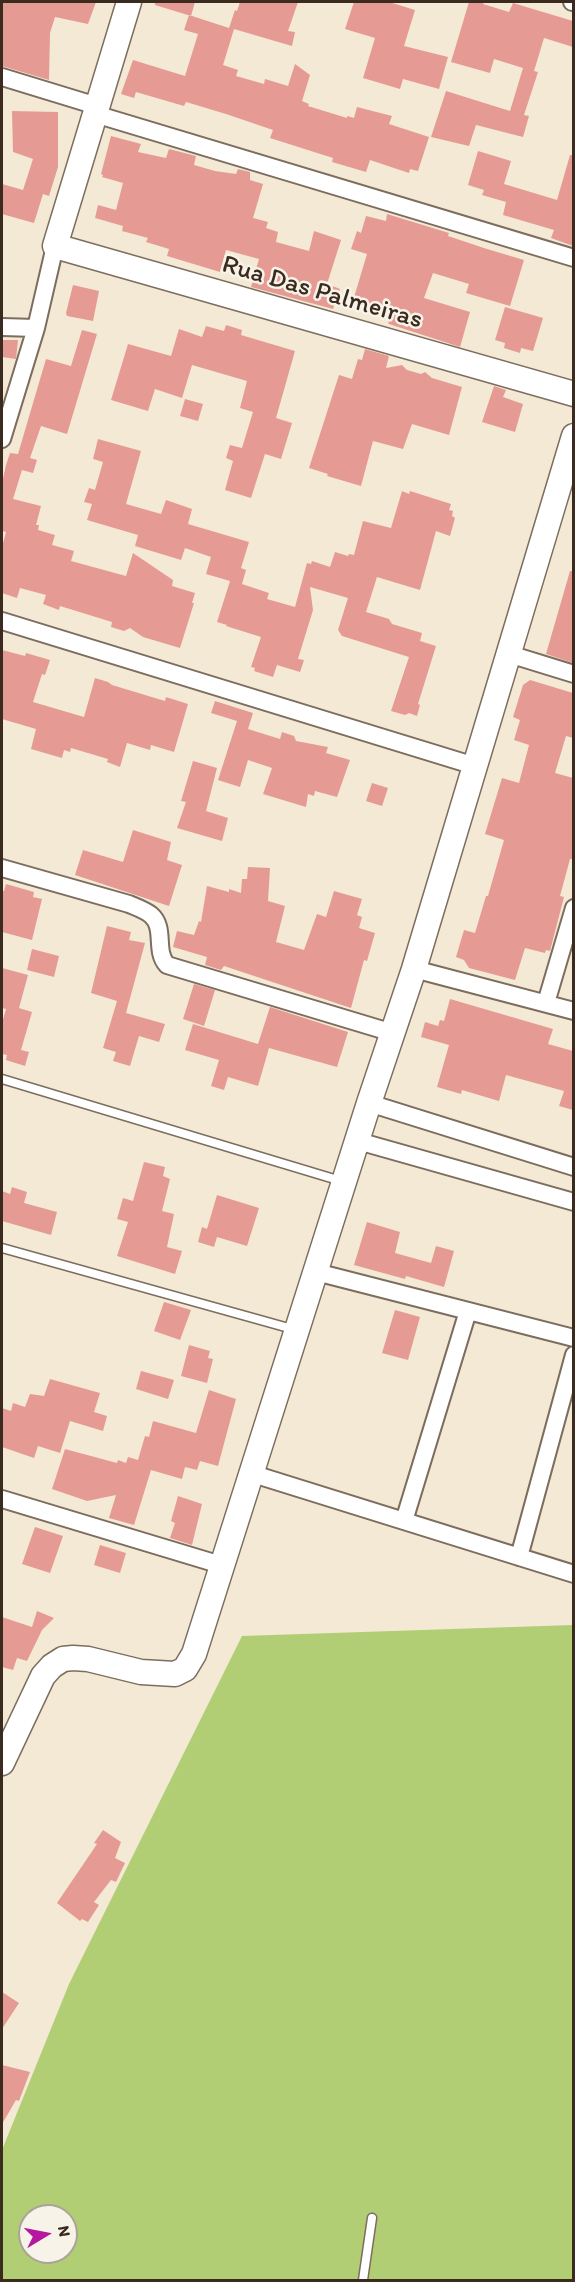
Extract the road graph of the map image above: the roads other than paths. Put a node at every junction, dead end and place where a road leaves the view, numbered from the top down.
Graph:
1 (129, 2) edge
2 (2, 77) edge
3 (96, 110) junction
4 (55, 246) junction
5 (573, 258) edge
6 (2, 327) edge
7 (36, 328) junction
8 (573, 394) edge
9 (573, 436) edge
10 (2, 439) edge
11 (2, 621) edge
12 (508, 654) junction
13 (573, 674) edge
14 (475, 766) junction
15 (2, 868) edge
16 (573, 908) edge
17 (414, 969) junction
18 (546, 1003) junction
19 (573, 1011) edge
20 (393, 1033) junction
21 (2, 1078) edge
22 (369, 1103) junction
23 (358, 1141) junction
24 (573, 1167) edge
25 (345, 1182) junction
26 (573, 1202) edge
27 (2, 1248) edge
28 (316, 1272) junction
29 (468, 1311) junction
30 (297, 1330) junction
31 (573, 1338) edge
32 (573, 1355) edge
33 (250, 1473) junction
34 (2, 1499) edge
35 (404, 1521) junction
36 (519, 1557) junction
37 (221, 1564) junction
38 (573, 1574) edge
39 (2, 1763) edge
40 (372, 2218) dead end
41 (363, 2280) edge

1 - 3 street
2 - 3 street
3 - 4 street
3 - 5 street
4 - 7 street
4 - 8 street, Rua Das Palmeiras
6 - 7 street
7 - 10 street
9 - 12 street
11 - 14 street
12 - 13 street
12 - 14 street
14 - 17 street
15 - 20 street
16 - 18 street
17 - 18 street
17 - 20 street
18 - 19 street
20 - 22 street
21 - 25 lane
22 - 23 street
22 - 24 street
23 - 25 street
23 - 26 street
25 - 28 street
27 - 30 lane
28 - 29 street
28 - 30 street
29 - 31 street
29 - 35 street
30 - 33 street
32 - 36 street
33 - 35 street
33 - 37 street
34 - 37 street
35 - 36 street
36 - 38 street
37 - 39 street
40 - 41 lane

